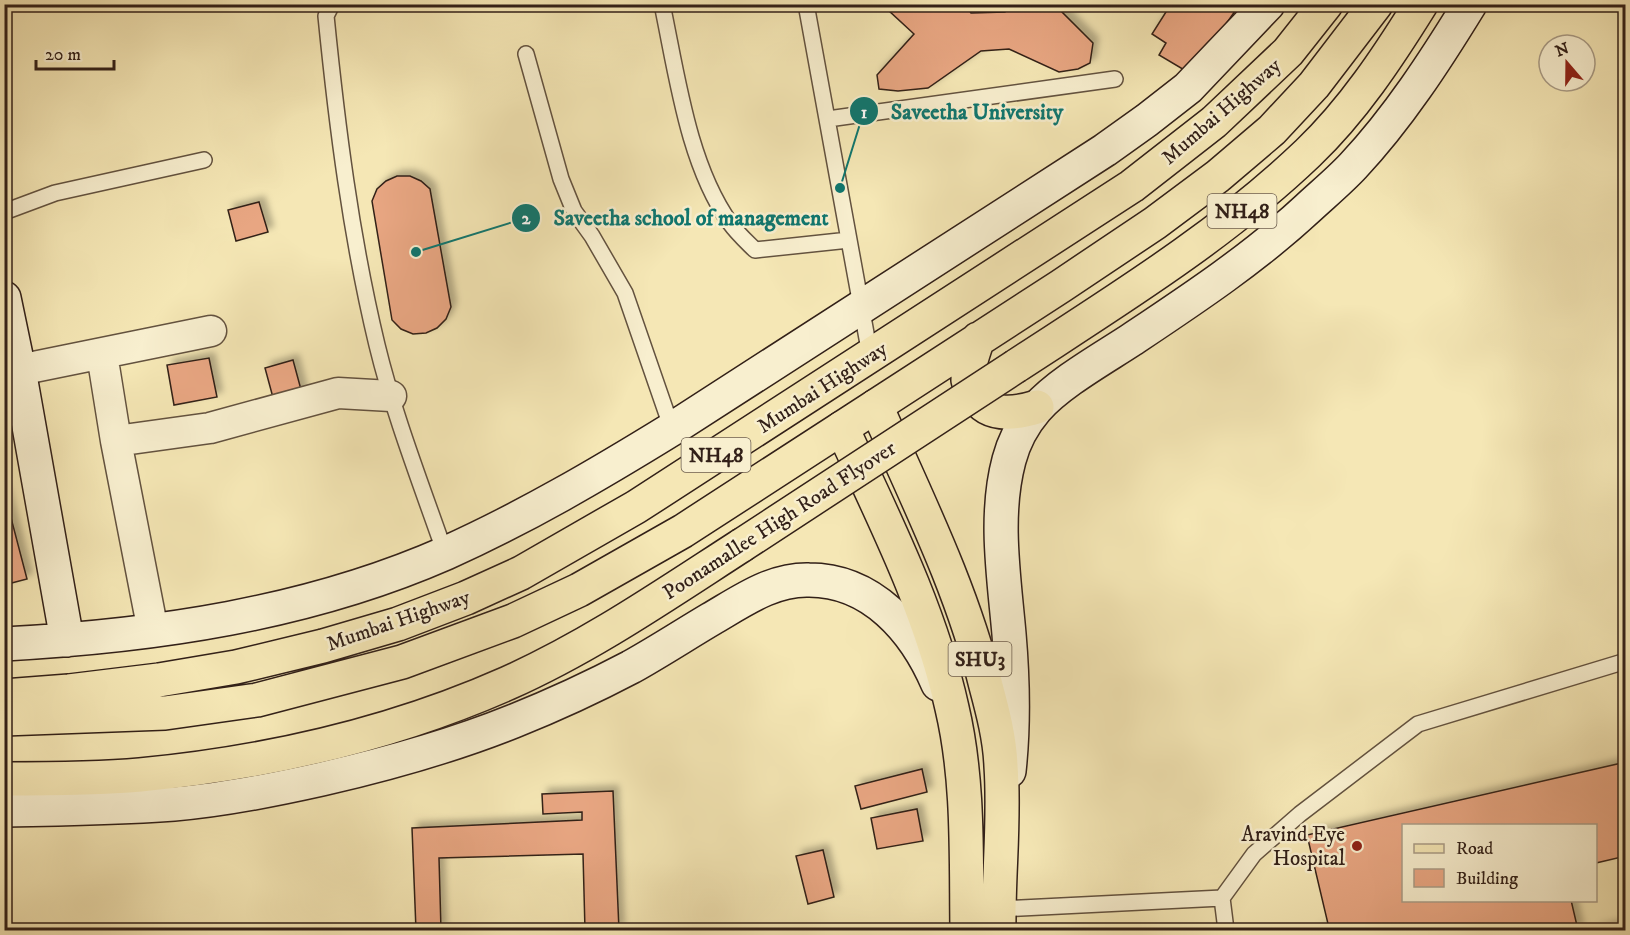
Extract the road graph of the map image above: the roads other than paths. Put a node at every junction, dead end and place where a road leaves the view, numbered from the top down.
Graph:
1 (332, 4) edge
2 (662, 4) edge
3 (806, 4) edge
4 (1268, 4) edge
5 (1326, 4) edge
6 (1376, 4) edge
7 (1421, 4) edge
8 (1470, 4) edge
9 (526, 54) dead end
10 (1115, 79) dead end
11 (828, 119) junction
12 (204, 160) dead end
13 (4, 212) edge
14 (849, 240) junction
15 (4, 298) edge
16 (862, 306) junction
17 (211, 332) dead end
18 (978, 339) junction
19 (102, 354) junction
20 (870, 356) junction
21 (19, 370) junction
22 (391, 396) junction
23 (876, 406) junction
24 (1037, 407) junction
25 (842, 428) junction
26 (672, 429) junction
27 (116, 441) junction
28 (445, 553) junction
29 (153, 631) junction
30 (67, 640) junction
31 (4, 644) edge
32 (1626, 661) edge
33 (4, 696) edge
34 (4, 719) edge
35 (956, 733) junction
36 (4, 779) edge
37 (4, 810) edge
38 (1002, 823) junction
39 (1222, 898) junction
40 (999, 920) edge
41 (967, 930) edge
42 (1226, 930) edge

1 - 22 lane
2 - 14 lane
3 - 11 lane
4 - 16 street
5 - 20 main road, Mumbai Highway / NH48
6 - 18 main road
7 - 36 main road, Poonamallee High Road Flyover / NH48, bridge
8 - 24 street
9 - 26 lane
10 - 11 lane
11 - 14 lane
12 - 13 lane
14 - 16 lane
15 - 21 street
16 - 20 lane
16 - 26 street
17 - 19 street
18 - 23 main road
18 - 24 main road
19 - 21 street
19 - 27 street
20 - 33 main road, Mumbai Highway / NH48
21 - 30 street
22 - 27 street
22 - 28 lane
23 - 25 main road
23 - 38 main road, SHU3
24 - 38 street
25 - 34 main road
25 - 35 main road, SHU3
26 - 28 street
27 - 29 street
28 - 29 street
29 - 30 street
30 - 31 street
32 - 39 lane
35 - 37 street
35 - 41 main road, SHU3
38 - 40 main road, SHU3
39 - 40 lane
39 - 42 lane

